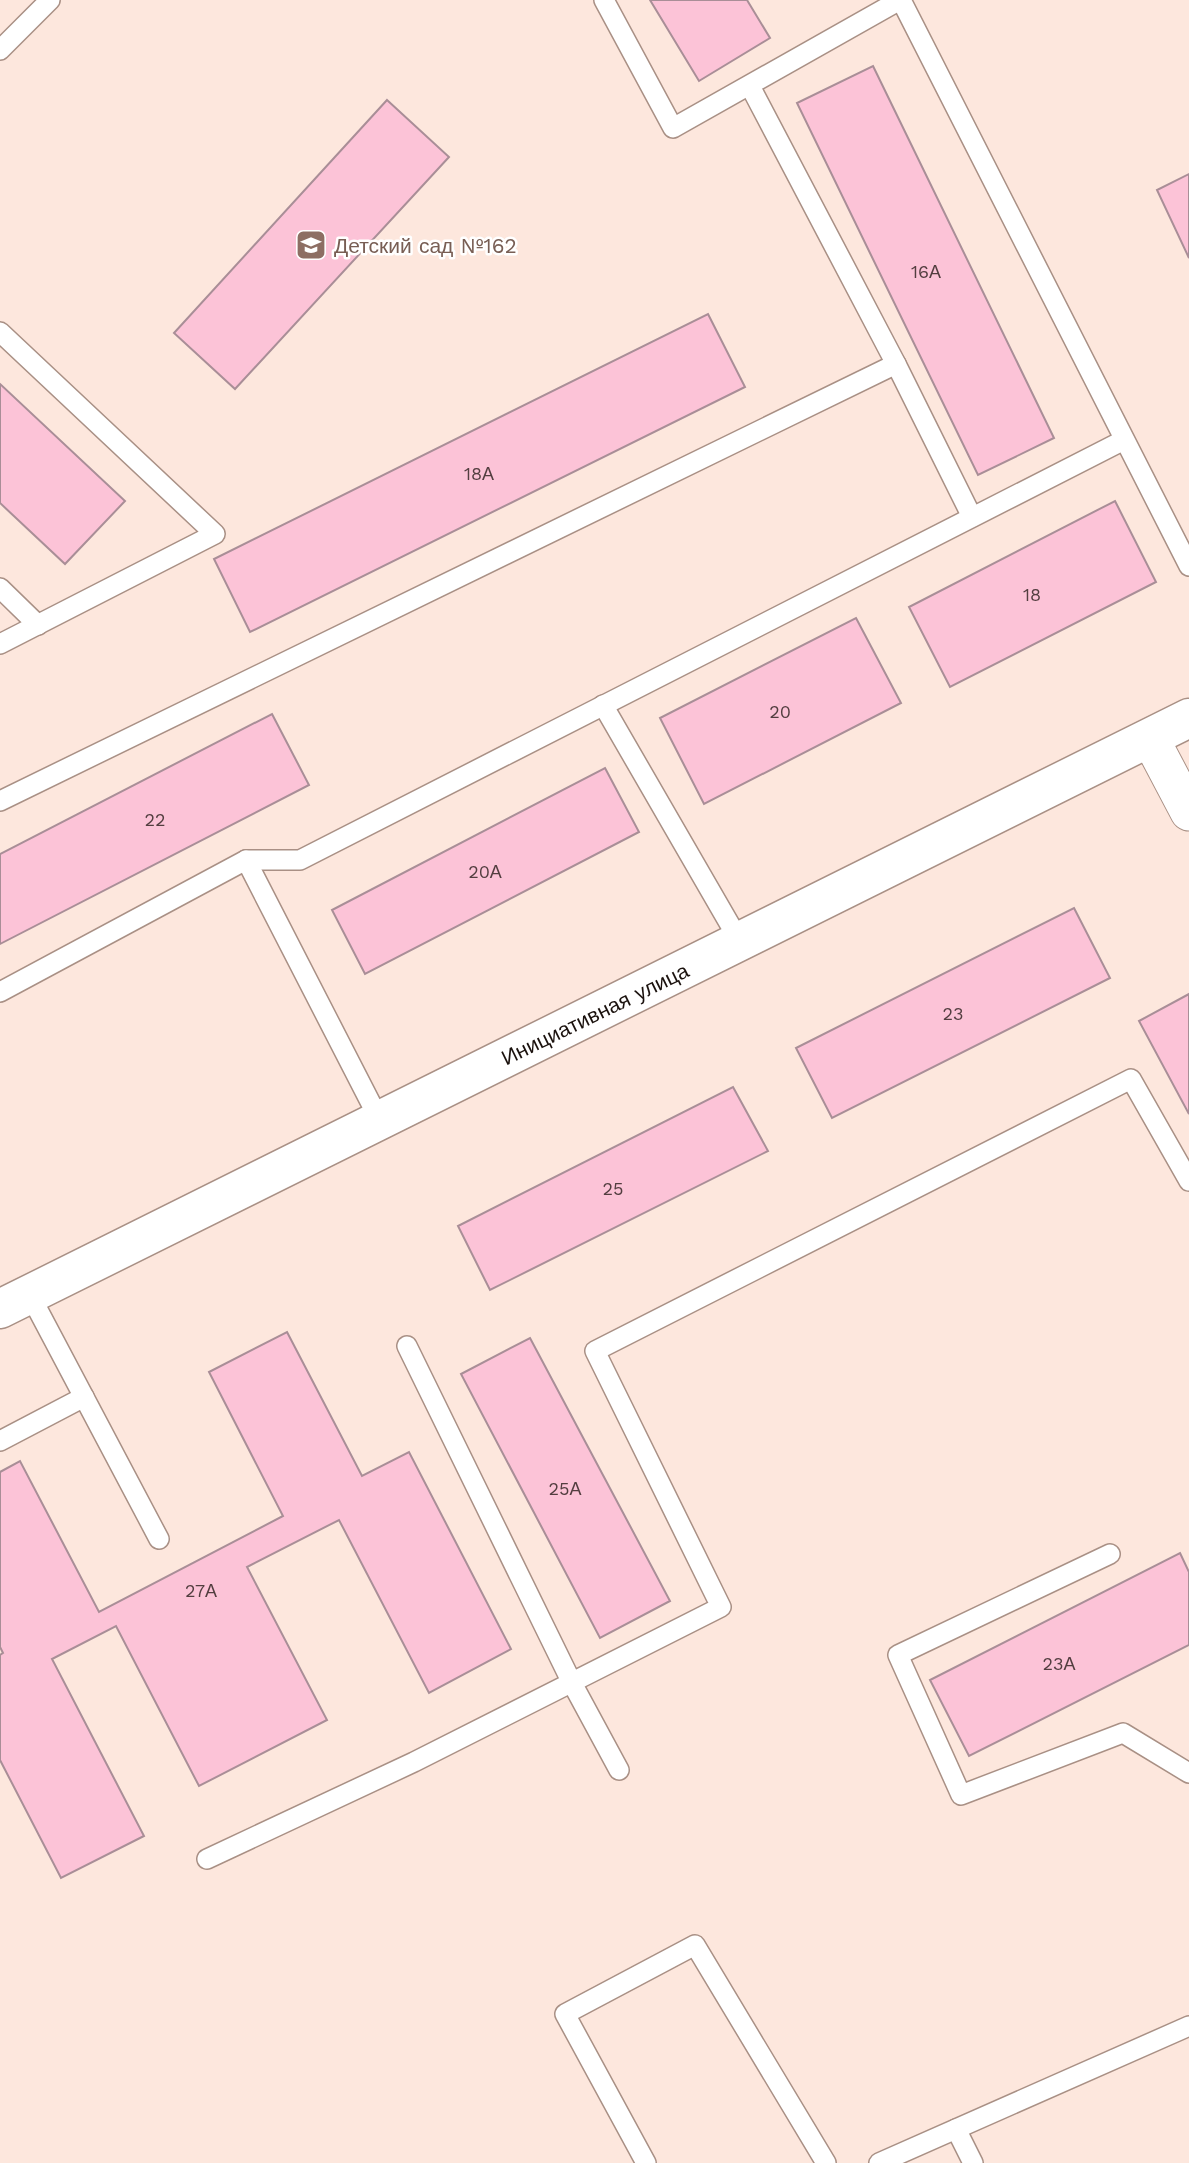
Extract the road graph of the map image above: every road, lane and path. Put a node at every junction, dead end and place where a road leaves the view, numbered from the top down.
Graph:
1 (50, 0) edge
2 (604, 0) edge
3 (900, 0) edge
4 (0, 50) edge
5 (750, 86) junction
6 (0, 332) edge
7 (896, 364) junction
8 (1124, 440) junction
9 (972, 517) junction
10 (1189, 566) edge
11 (0, 588) edge
12 (37, 625) junction
13 (0, 644) edge
14 (603, 705) junction
15 (1189, 718) edge
16 (1150, 738) junction
17 (0, 801) edge
18 (1189, 813) edge
19 (246, 860) junction
20 (740, 942) junction
21 (0, 992) edge
22 (380, 1121) junction
23 (1189, 1181) edge
24 (15, 1302) edge
25 (407, 1346) dead end
26 (84, 1397) junction
27 (0, 1441) edge
28 (159, 1539) dead end
29 (1110, 1553) dead end
30 (572, 1682) junction
31 (619, 1770) dead end
32 (1189, 1773) edge
33 (207, 1859) dead end
34 (1188, 2029) edge
35 (956, 2129) junction
36 (646, 2163) edge
37 (826, 2163) edge
38 (879, 2163) edge
39 (973, 2163) edge

1 - 4 lane
2 - 5 lane
3 - 5 lane
3 - 8 lane
5 - 7 lane
6 - 12 lane
7 - 9 lane
7 - 17 lane
8 - 9 lane
8 - 10 lane
9 - 14 lane
11 - 12 lane
12 - 13 lane
14 - 19 lane
14 - 20 lane
15 - 16 main road, Инициативная улица
16 - 18 street
16 - 20 main road, Инициативная улица
19 - 21 lane
19 - 22 lane
20 - 22 main road, Инициативная улица
22 - 24 main road, Инициативная улица
23 - 30 lane
24 - 26 lane
25 - 30 lane
26 - 27 lane
26 - 28 lane
29 - 32 lane
30 - 31 lane
30 - 33 lane
34 - 35 lane
35 - 38 lane
35 - 39 lane
36 - 37 lane

